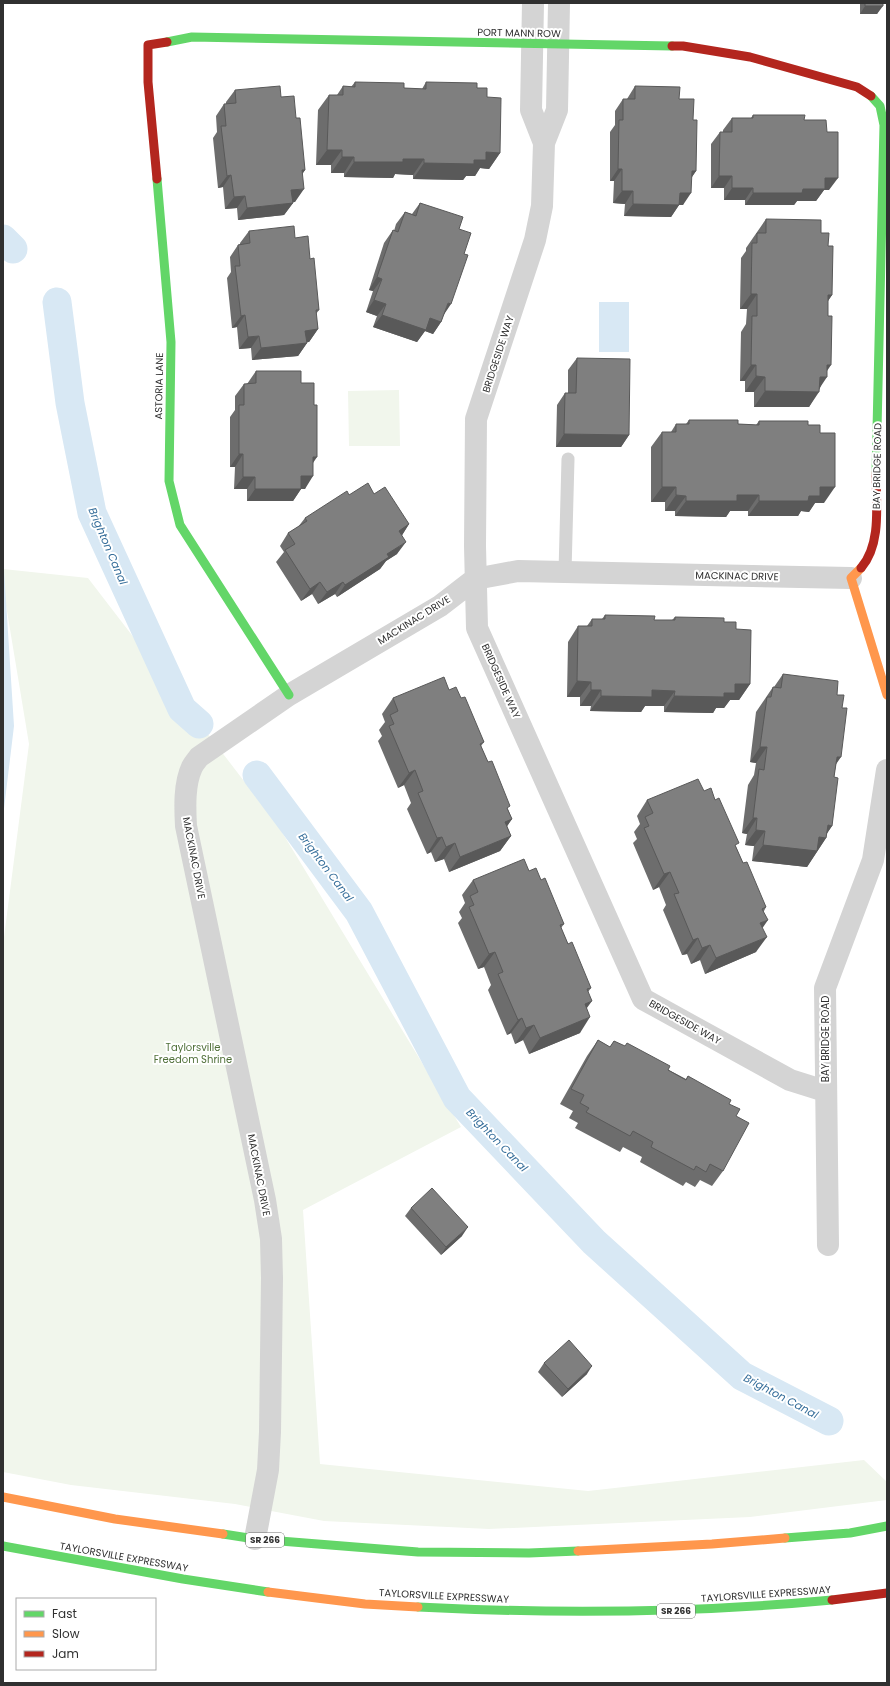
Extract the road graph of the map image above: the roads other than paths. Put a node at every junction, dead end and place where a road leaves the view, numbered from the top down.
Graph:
1 (533, 3) edge
2 (559, 3) edge
3 (532, 44) junction
4 (559, 44) junction
5 (148, 45) joint
6 (880, 105) joint
7 (544, 143) junction
8 (568, 459) dead end
9 (565, 572) junction
10 (852, 578) junction
11 (475, 579) junction
12 (289, 695) junction
13 (887, 695) edge
14 (887, 770) edge
15 (825, 1091) junction
16 (828, 1245) dead end
17 (3, 1497) edge
18 (887, 1526) edge
19 (255, 1539) junction
20 (3, 1546) edge
21 (887, 1593) edge

1 - 3 street, BRIDGESIDE WAY
2 - 4 street, BRIDGESIDE WAY
3 - 4 street, PORT MANN ROW
3 - 5 street, PORT MANN ROW
3 - 7 street, BRIDGESIDE WAY
4 - 6 street, PORT MANN ROW
4 - 7 street, BRIDGESIDE WAY
5 - 12 street, ASTORIA LANE
6 - 10 street, BAY BRIDGE ROAD
7 - 11 street, BRIDGESIDE WAY
8 - 9 lane
9 - 10 street, MACKINAC DRIVE
9 - 11 street, MACKINAC DRIVE
10 - 13 street
11 - 12 street, MACKINAC DRIVE
11 - 15 street, BRIDGESIDE WAY
12 - 19 street, MACKINAC DRIVE
14 - 15 street, BAY BRIDGE ROAD
15 - 16 street, BAY BRIDGE ROAD
17 - 19 street, SR 266
18 - 19 street, SR 266
20 - 21 street, TAYLORSVILLE EXPRESSWAY / SR 266

